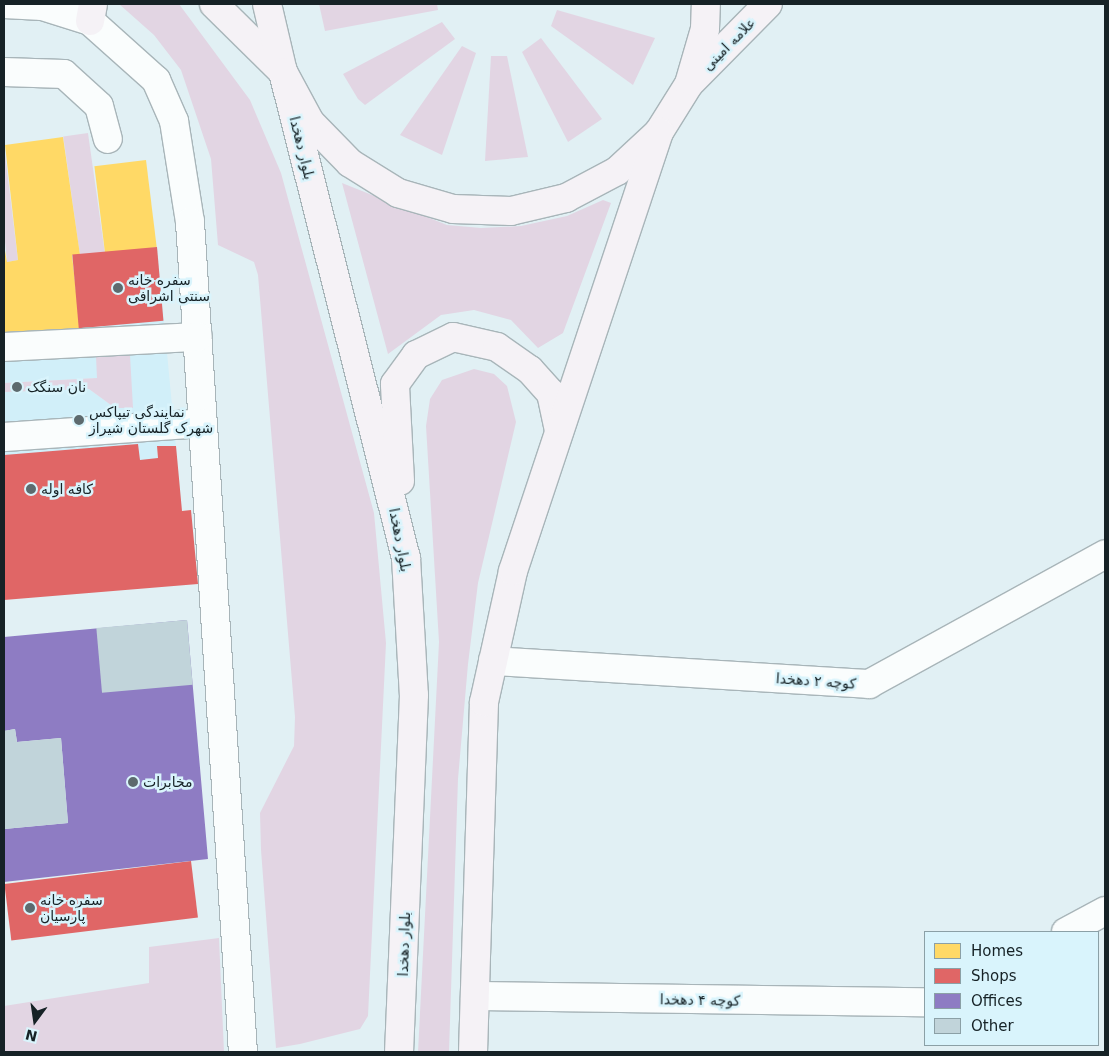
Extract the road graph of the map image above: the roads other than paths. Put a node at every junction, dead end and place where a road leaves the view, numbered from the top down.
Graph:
1 (4, 4) edge
2 (214, 4) edge
3 (267, 4) edge
4 (706, 4) edge
5 (768, 4) edge
6 (92, 12) edge
7 (4, 72) edge
8 (283, 72) junction
9 (689, 84) junction
10 (658, 132) junction
11 (108, 139) dead end
12 (198, 337) junction
13 (4, 347) edge
14 (203, 422) junction
15 (559, 432) junction
16 (4, 437) edge
17 (1105, 554) edge
18 (406, 558) junction
19 (493, 661) junction
20 (1105, 910) edge
21 (1068, 931) edge
22 (475, 996) junction
23 (924, 1002) edge
24 (243, 1052) edge
25 (399, 1052) edge
26 (473, 1052) edge

1 - 6 street
2 - 8 main road
3 - 8 main road
4 - 9 main road
5 - 9 main road, علامه امینی
6 - 12 street
7 - 11 street
8 - 10 main road
8 - 18 main road, بلوار دهخدا
9 - 10 main road
10 - 15 main road
12 - 13 street
12 - 14 street
14 - 16 street
14 - 24 street
15 - 18 main road
15 - 19 main road
17 - 19 street, کوچه ۲ دهخدا
18 - 25 main road, بلوار دهخدا
19 - 22 main road
20 - 21 street
22 - 23 street, کوچه ۴ دهخدا
22 - 26 main road

